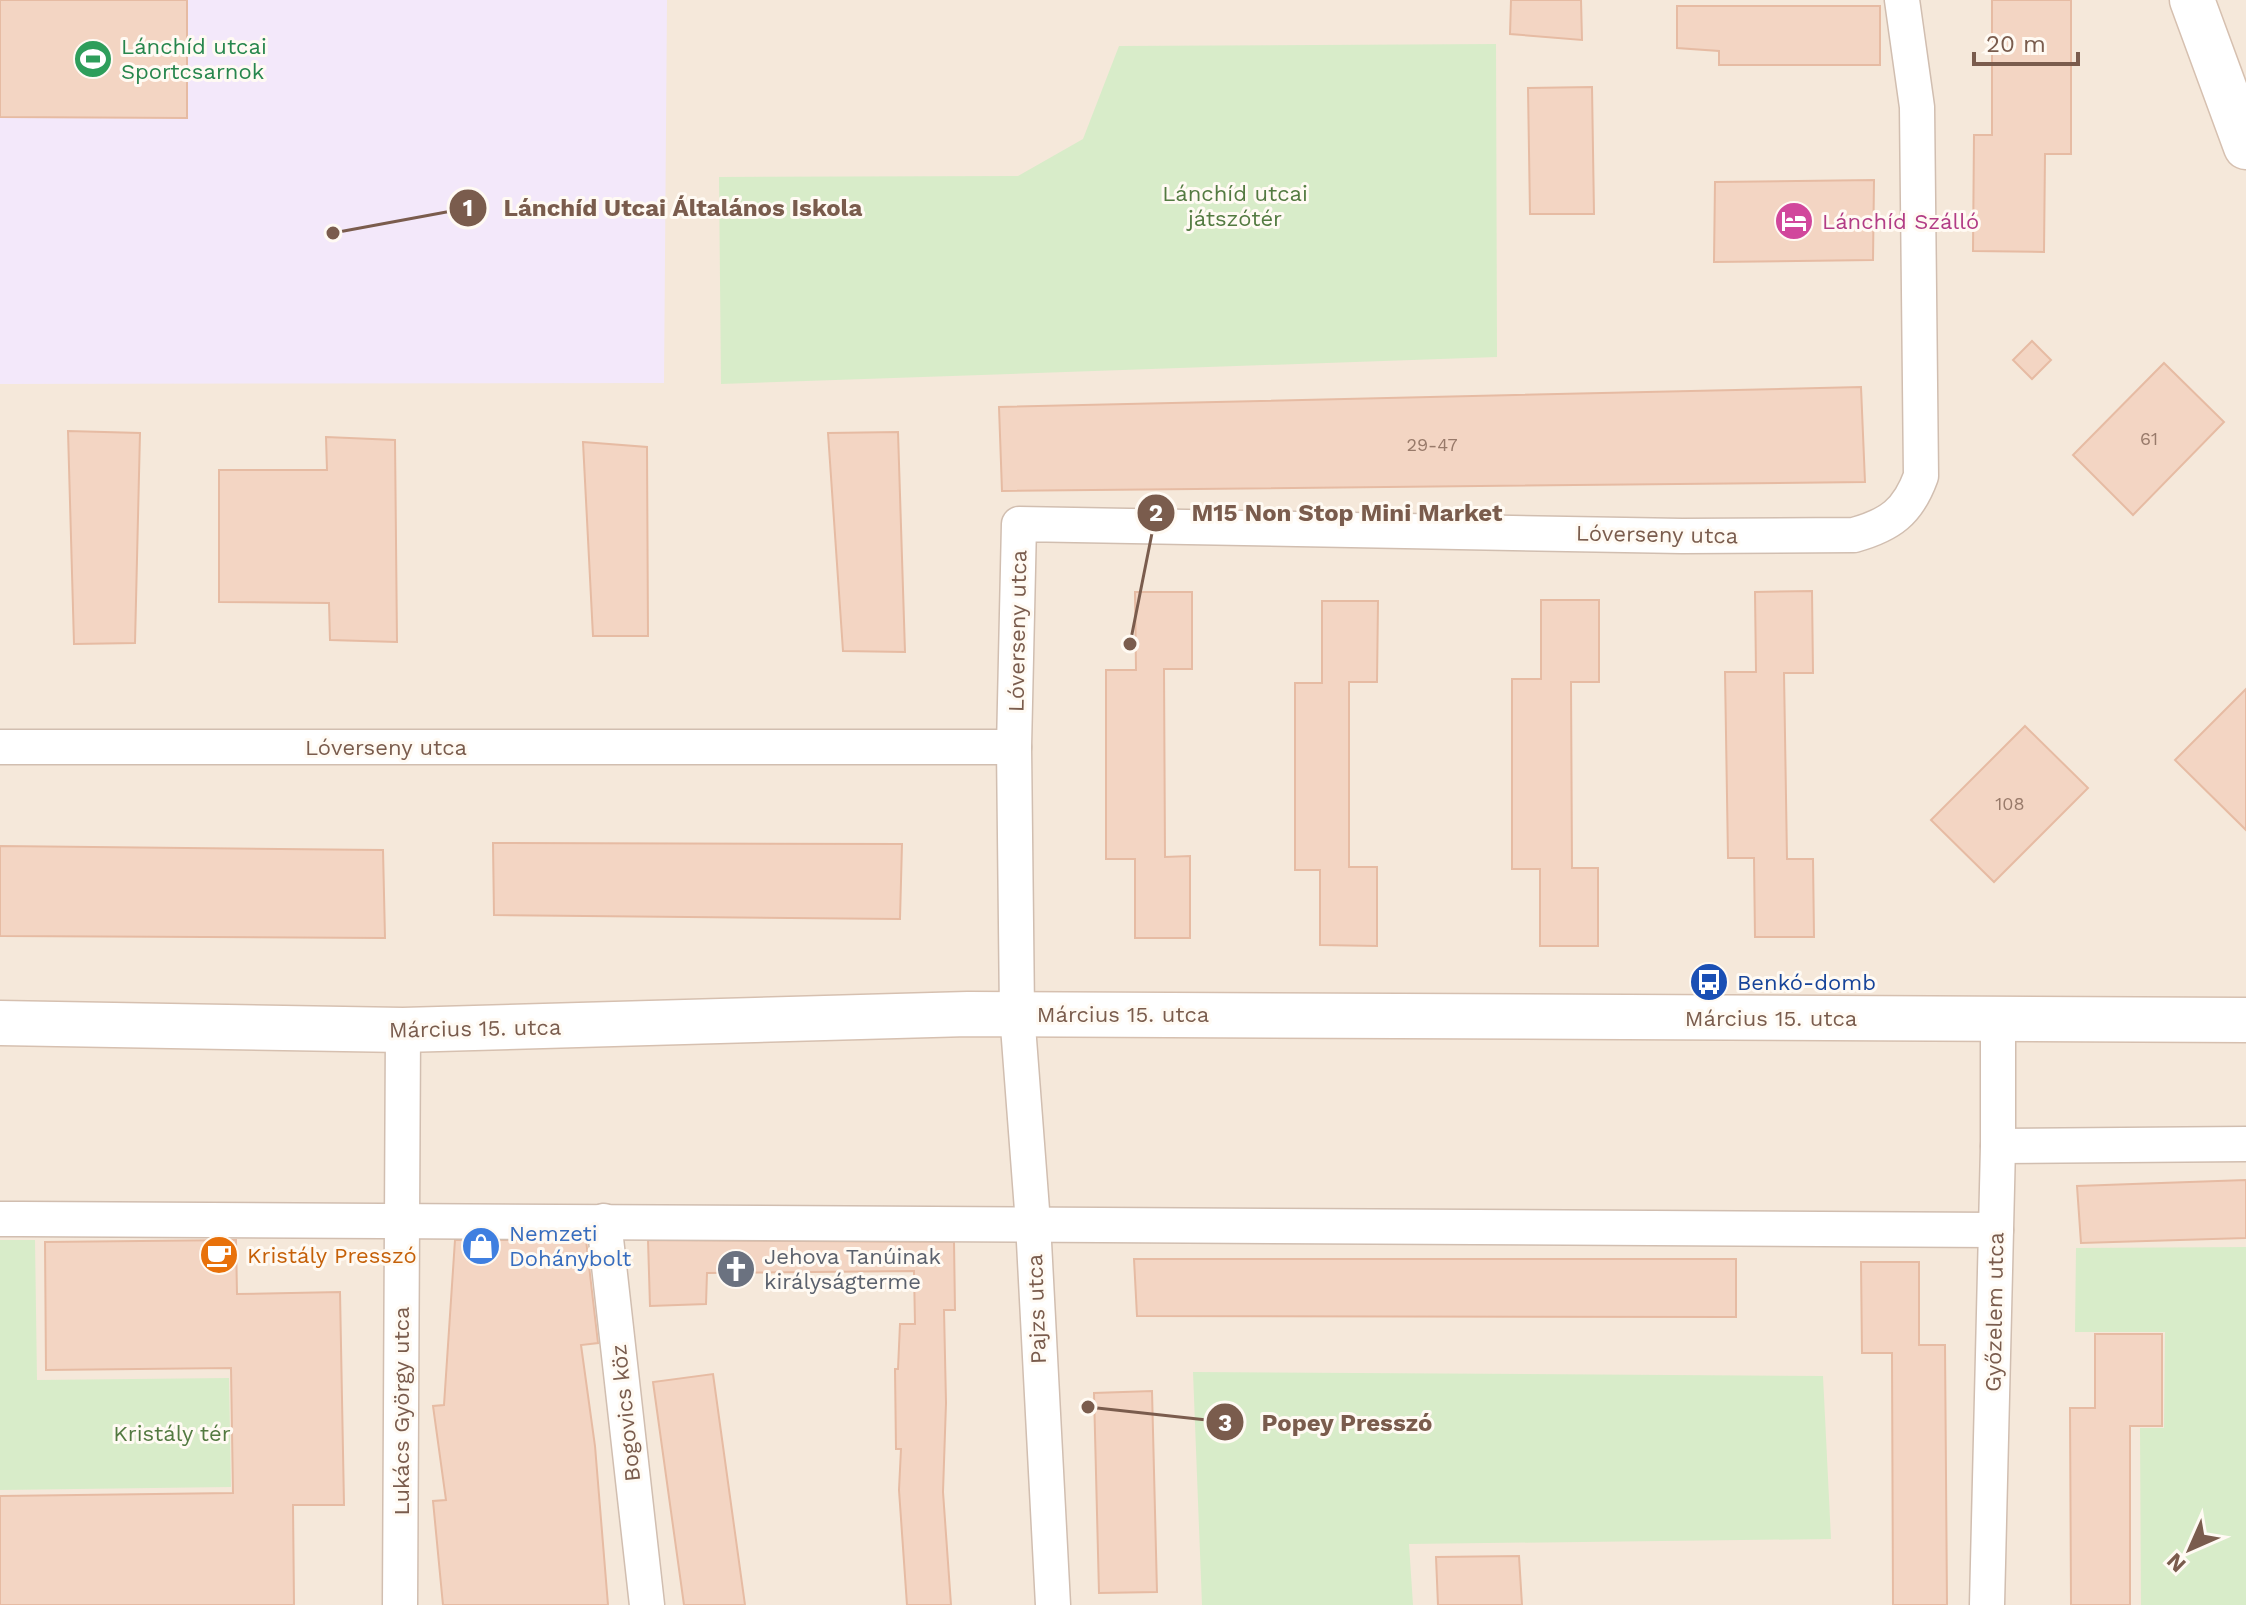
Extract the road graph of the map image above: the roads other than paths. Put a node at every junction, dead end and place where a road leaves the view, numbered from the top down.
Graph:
1 (1902, 0) edge
2 (2192, 0) edge
3 (2246, 147) edge
4 (0, 747) edge
5 (1014, 747) junction
6 (1017, 1013) junction
7 (1998, 1020) junction
8 (2246, 1020) edge
9 (0, 1023) edge
10 (403, 1030) junction
11 (2246, 1144) edge
12 (1998, 1146) junction
13 (402, 1217) junction
14 (0, 1219) edge
15 (604, 1221) junction
16 (1033, 1223) junction
17 (1996, 1230) junction
18 (400, 1605) edge
19 (647, 1605) edge
20 (1053, 1605) edge
21 (1987, 1605) edge

1 - 5 street, Lóverseny utca
2 - 3 street
4 - 5 street, Lóverseny utca
5 - 6 street, Pajzs utca
6 - 7 street, Március 15. utca
6 - 10 street, Március 15. utca
6 - 16 street, Pajzs utca
7 - 8 street, Március 15. utca
7 - 12 street, Győzelem utca
9 - 10 street, Március 15. utca
10 - 13 street, Lukács György utca
11 - 12 street
12 - 17 street, Győzelem utca
13 - 14 street
13 - 15 street
13 - 18 street, Lukács György utca
15 - 16 street
15 - 19 street, Bogovics köz
16 - 17 street
16 - 20 street, Pajzs utca
17 - 21 street, Győzelem utca

